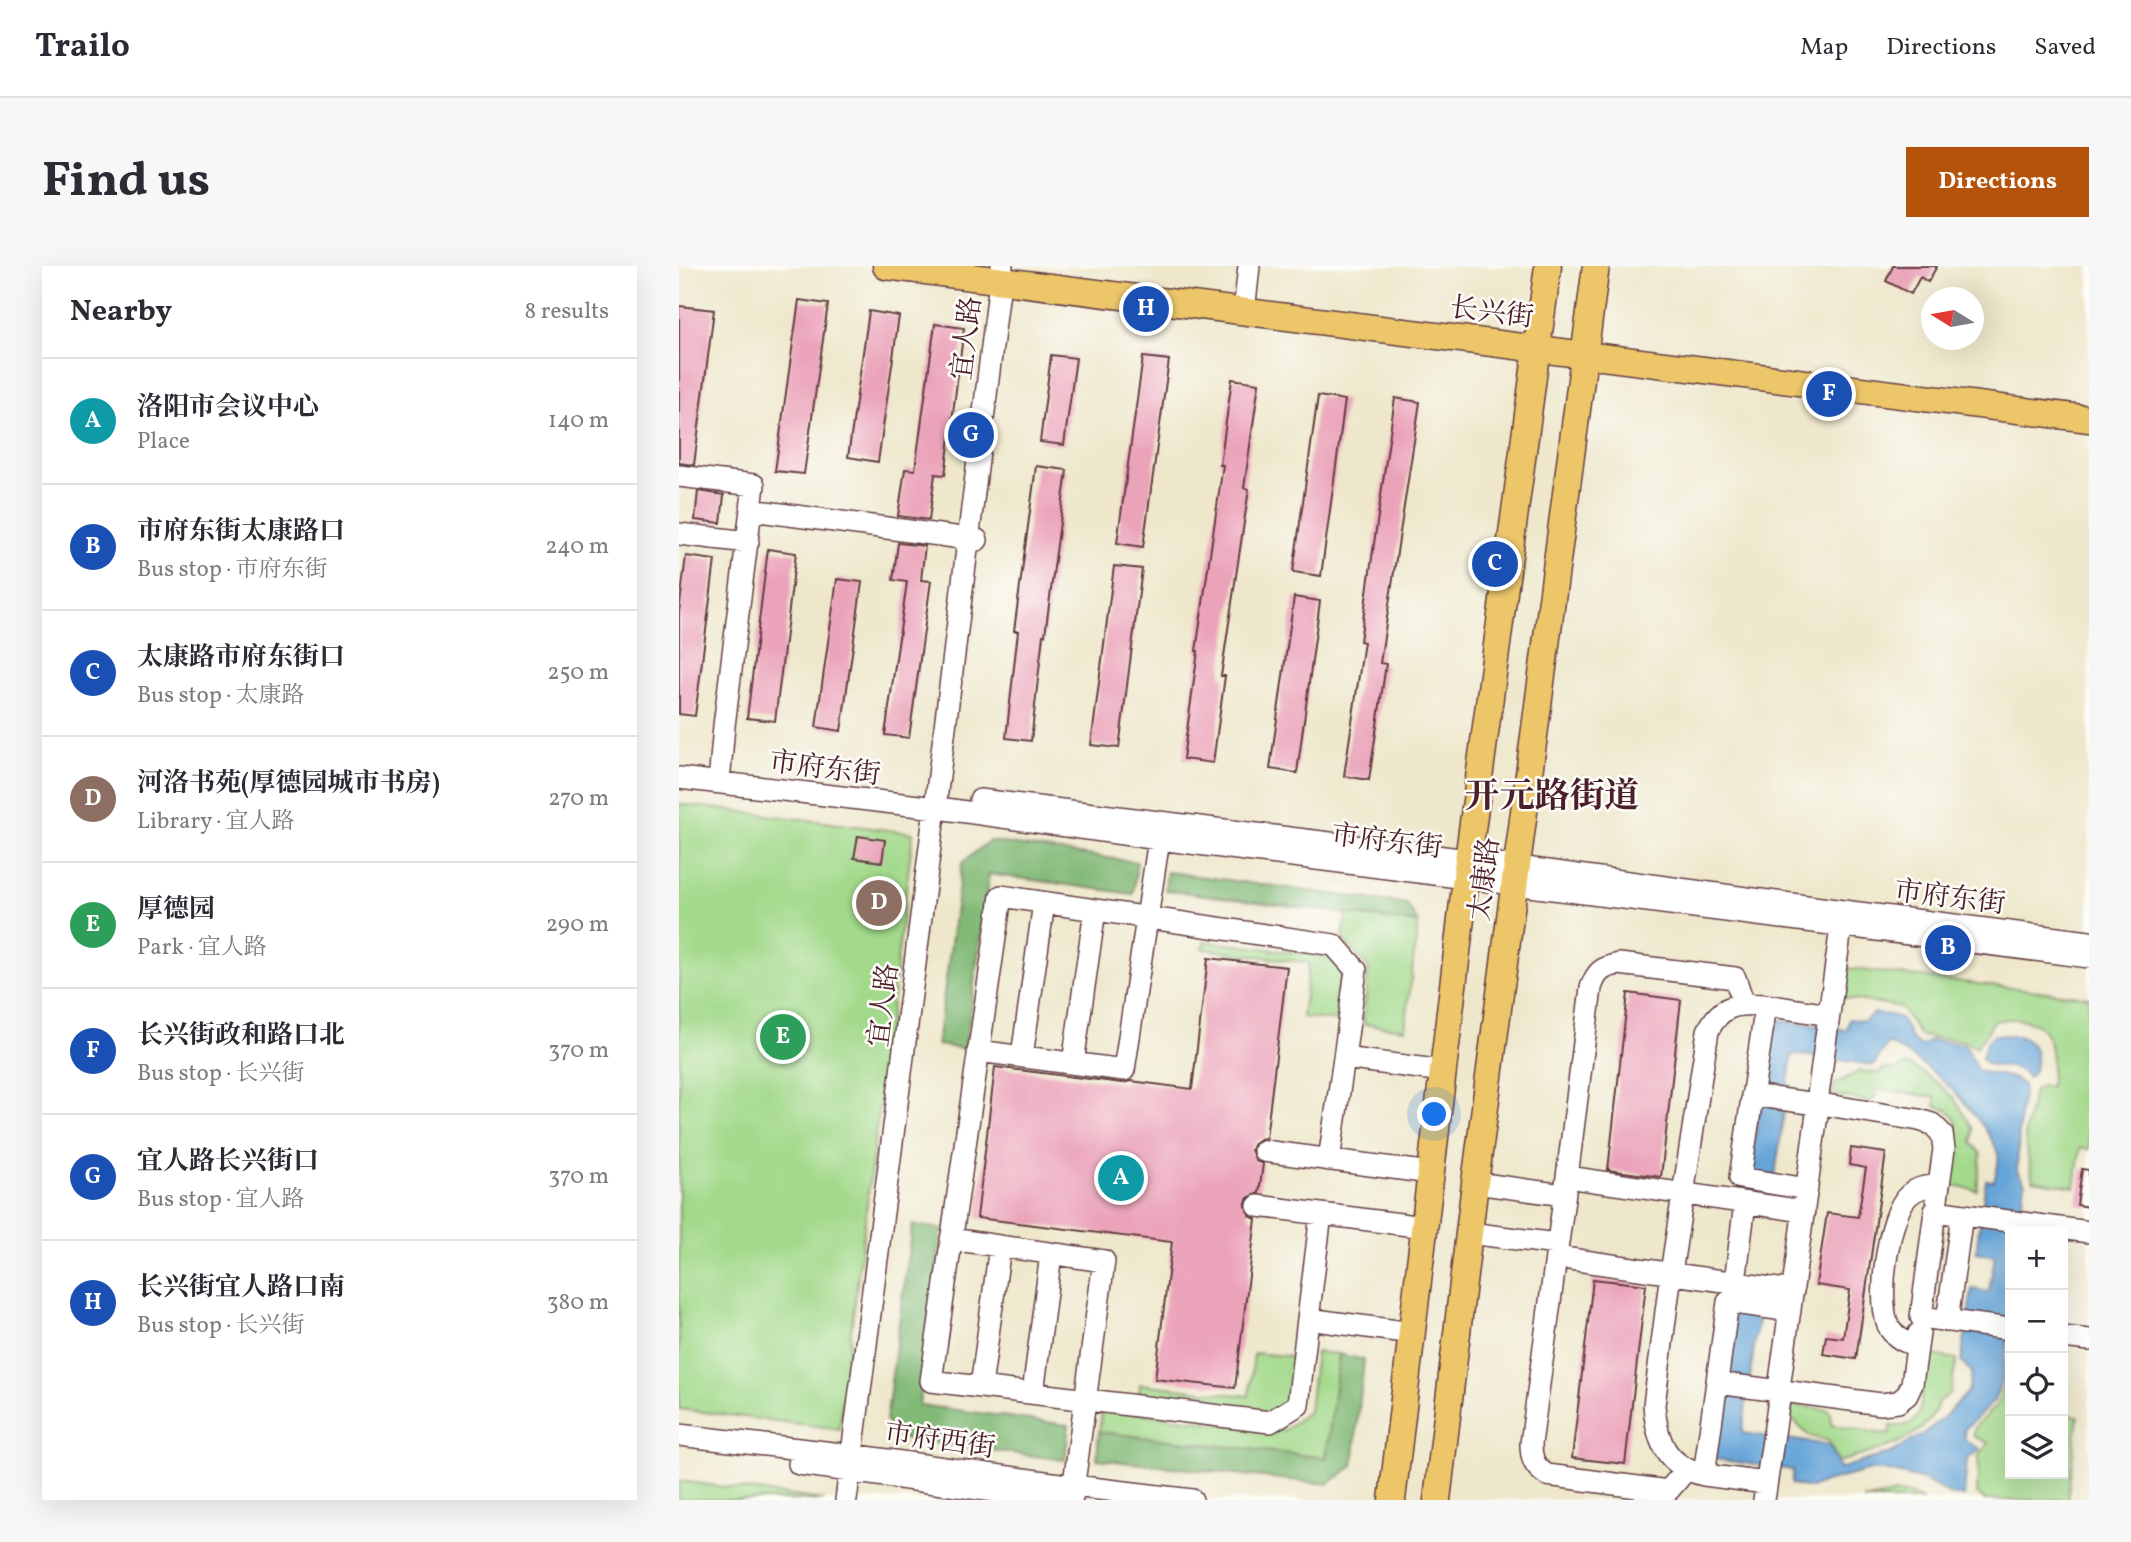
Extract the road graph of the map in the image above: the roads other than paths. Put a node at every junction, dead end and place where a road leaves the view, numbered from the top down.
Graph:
1 (886, 266) edge
2 (1249, 266) edge
3 (1548, 266) edge
4 (1596, 266) edge
5 (1004, 271) edge
6 (1245, 300) junction
7 (1540, 341) junction
8 (1586, 347) junction
9 (2089, 405) edge
10 (2089, 419) edge
11 (679, 476) edge
12 (751, 510) junction
13 (679, 534) edge
14 (972, 540) junction
15 (748, 542) junction
16 (679, 767) edge
17 (720, 771) junction
18 (679, 778) edge
19 (941, 802) junction
20 (1160, 831) junction
21 (1467, 869) junction
22 (1515, 876) junction
23 (1044, 903) junction
24 (1095, 910) junction
25 (1146, 918) junction
26 (1842, 918) junction
27 (2089, 942) edge
28 (2089, 957) edge
29 (1755, 1004) junction
30 (1828, 1019) junction
31 (978, 1051) junction
32 (1022, 1056) junction
33 (1344, 1058) junction
34 (1073, 1063) junction
35 (1443, 1071) junction
36 (1756, 1095) junction
37 (1818, 1104) junction
38 (1264, 1151) dead end
39 (1329, 1160) junction
40 (1431, 1173) junction
41 (1475, 1183) junction
42 (1566, 1186) junction
43 (1939, 1186) junction
44 (1807, 1188) junction
45 (1683, 1194) junction
46 (1745, 1203) junction
47 (1258, 1206) dead end
48 (1804, 1211) junction
49 (1935, 1211) junction
50 (1321, 1214) junction
51 (1971, 1216) junction
52 (1424, 1227) junction
53 (2043, 1227) edge
54 (2068, 1230) edge
55 (2089, 1232) edge
56 (1469, 1233) junction
57 (951, 1239) junction
58 (1000, 1246) junction
59 (1556, 1250) junction
60 (1051, 1254) junction
61 (1671, 1273) junction
62 (1735, 1282) junction
63 (1791, 1301) junction
64 (1921, 1317) junction
65 (1308, 1319) junction
66 (1956, 1322) junction
67 (2005, 1328) edge
68 (1412, 1333) junction
69 (2068, 1338) edge
70 (2089, 1340) edge
71 (1917, 1345) junction
72 (1720, 1383) junction
73 (981, 1387) junction
74 (1775, 1390) junction
75 (1033, 1393) junction
76 (1085, 1399) junction
77 (679, 1435) edge
78 (679, 1450) edge
79 (857, 1463) junction
80 (1695, 1472) junction
81 (1766, 1485) edge
82 (1068, 1495) edge
83 (846, 1500) edge
84 (859, 1500) edge
85 (1192, 1500) edge
86 (1392, 1500) edge
87 (1437, 1500) edge

1 - 5 main road, 长兴街
2 - 6 street
3 - 7 main road, 太康路
4 - 8 main road, 太康路
5 - 6 main road, 长兴街
5 - 7 main road, 长兴街
5 - 14 street, 宜人路
6 - 7 main road, 长兴街
7 - 8 main road, 长兴街
7 - 21 main road, 太康路
8 - 9 main road, 长兴街
8 - 10 main road, 长兴街
8 - 22 main road, 太康路
11 - 12 street
12 - 14 street
12 - 15 street
13 - 15 street
14 - 19 street, 宜人路
15 - 17 street
16 - 17 street, 市府东街
17 - 19 street, 市府东街
18 - 19 street, 市府东街
19 - 20 street, 市府东街
19 - 79 street, 宜人路
20 - 21 street, 市府东街
20 - 25 street
21 - 22 street, 市府东街
21 - 35 main road, 太康路
22 - 26 street, 市府东街
22 - 41 main road, 太康路
23 - 24 street
23 - 31 street
23 - 32 street
24 - 25 street
24 - 34 street
25 - 33 street
25 - 34 street
26 - 27 street, 市府东街
26 - 28 street, 市府东街
26 - 30 street
29 - 30 street
29 - 36 street
29 - 42 street
29 - 45 street
30 - 37 street
31 - 32 street
31 - 57 street
32 - 34 street
33 - 35 street
33 - 39 street
35 - 40 main road, 太康路
36 - 37 street
36 - 44 street
37 - 43 street
37 - 44 street
38 - 39 street
39 - 40 street
40 - 52 main road, 太康路
41 - 42 street
41 - 56 main road, 太康路
42 - 45 street
42 - 59 street
43 - 49 street
43 - 71 street
44 - 48 street
45 - 46 street
45 - 61 street
46 - 48 street
46 - 62 street
47 - 50 street
48 - 63 street
49 - 51 street
49 - 64 street
50 - 52 street
50 - 65 street
51 - 53 street
51 - 66 street
52 - 68 main road, 太康路
54 - 55 street
56 - 59 street
56 - 87 main road, 太康路
57 - 58 street
57 - 73 street
58 - 60 street
58 - 73 street
59 - 61 street
59 - 80 street
60 - 75 street
60 - 76 street
61 - 62 street
61 - 80 street
62 - 63 street
63 - 72 street
63 - 74 street
64 - 66 street
64 - 71 street
65 - 68 street
65 - 76 street
66 - 67 street
68 - 86 main road, 太康路
69 - 70 street
71 - 74 street
72 - 74 street
72 - 80 street
73 - 75 street
74 - 81 street
75 - 76 street
76 - 82 street
77 - 79 street, 市府西街
78 - 79 street, 市府西街
79 - 82 street, 市府西街
79 - 83 street, 宜人路
79 - 84 street, 宜人路
80 - 81 street
82 - 85 street, 市府西街

